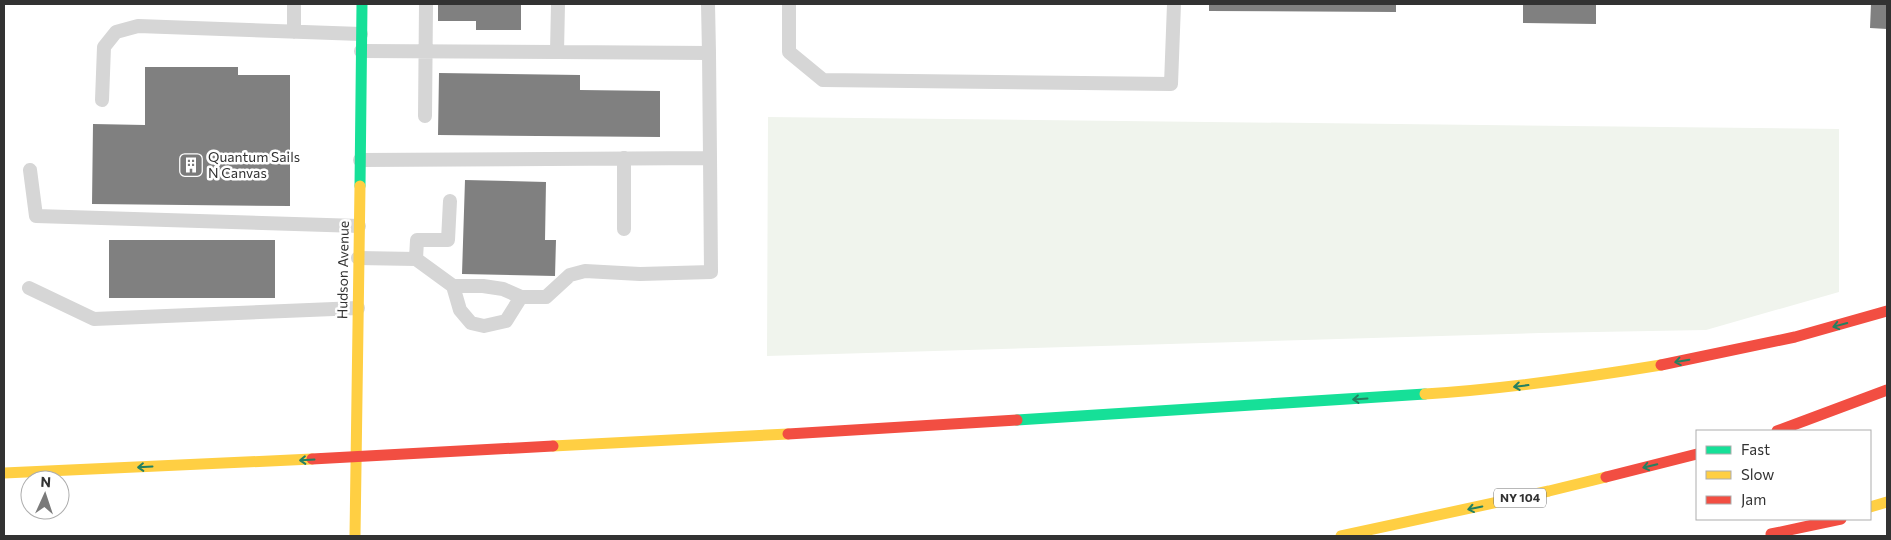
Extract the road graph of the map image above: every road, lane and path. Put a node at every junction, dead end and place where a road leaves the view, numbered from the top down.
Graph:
1 (294, 4) edge
2 (362, 4) edge
3 (426, 4) edge
4 (558, 4) edge
5 (708, 4) edge
6 (789, 4) edge
7 (1174, 4) edge
8 (294, 32) junction
9 (362, 34) junction
10 (361, 51) junction
11 (426, 51) junction
12 (558, 52) junction
13 (709, 53) junction
14 (102, 100) dead end
15 (425, 116) dead end
16 (624, 158) junction
17 (710, 158) junction
18 (360, 160) junction
19 (30, 170) dead end
20 (450, 201) dead end
21 (359, 226) junction
22 (624, 229) dead end
23 (358, 258) junction
24 (416, 259) junction
25 (453, 286) junction
26 (29, 288) dead end
27 (521, 297) junction
28 (358, 308) junction
29 (1887, 312) edge
30 (1887, 390) edge
31 (1887, 403) edge
32 (1780, 430) edge
33 (1787, 430) edge
34 (1696, 454) edge
35 (356, 458) junction
36 (4, 473) edge
37 (1887, 502) edge
38 (1871, 507) edge
39 (1887, 509) edge
40 (1871, 513) edge
41 (1822, 520) edge
42 (1836, 520) edge
43 (1766, 535) edge
44 (355, 536) edge
45 (1341, 536) edge

1 - 8 lane
2 - 9 main road, Hudson Avenue
3 - 11 lane
4 - 12 lane
5 - 13 lane
6 - 7 lane
8 - 9 lane
8 - 14 lane
9 - 10 main road, Hudson Avenue
10 - 11 lane
10 - 18 main road, Hudson Avenue
11 - 12 lane
11 - 15 lane
12 - 13 lane
13 - 17 lane
16 - 17 lane
16 - 18 lane
16 - 22 lane
17 - 27 lane
18 - 21 main road, Hudson Avenue
19 - 21 lane
20 - 24 lane
21 - 23 main road, Hudson Avenue
23 - 24 lane
23 - 28 main road, Hudson Avenue
24 - 25 lane
25 - 27 lane
25 - 27 lane
26 - 28 lane
28 - 35 main road, Hudson Avenue
29 -> 35 main road
30 - 32 main road
31 - 33 main road
34 -> 45 main road, NY 104
35 -> 36 main road
35 - 44 main road, Hudson Avenue
37 - 38 main road
39 - 40 main road
41 - 43 main road
42 - 43 main road

